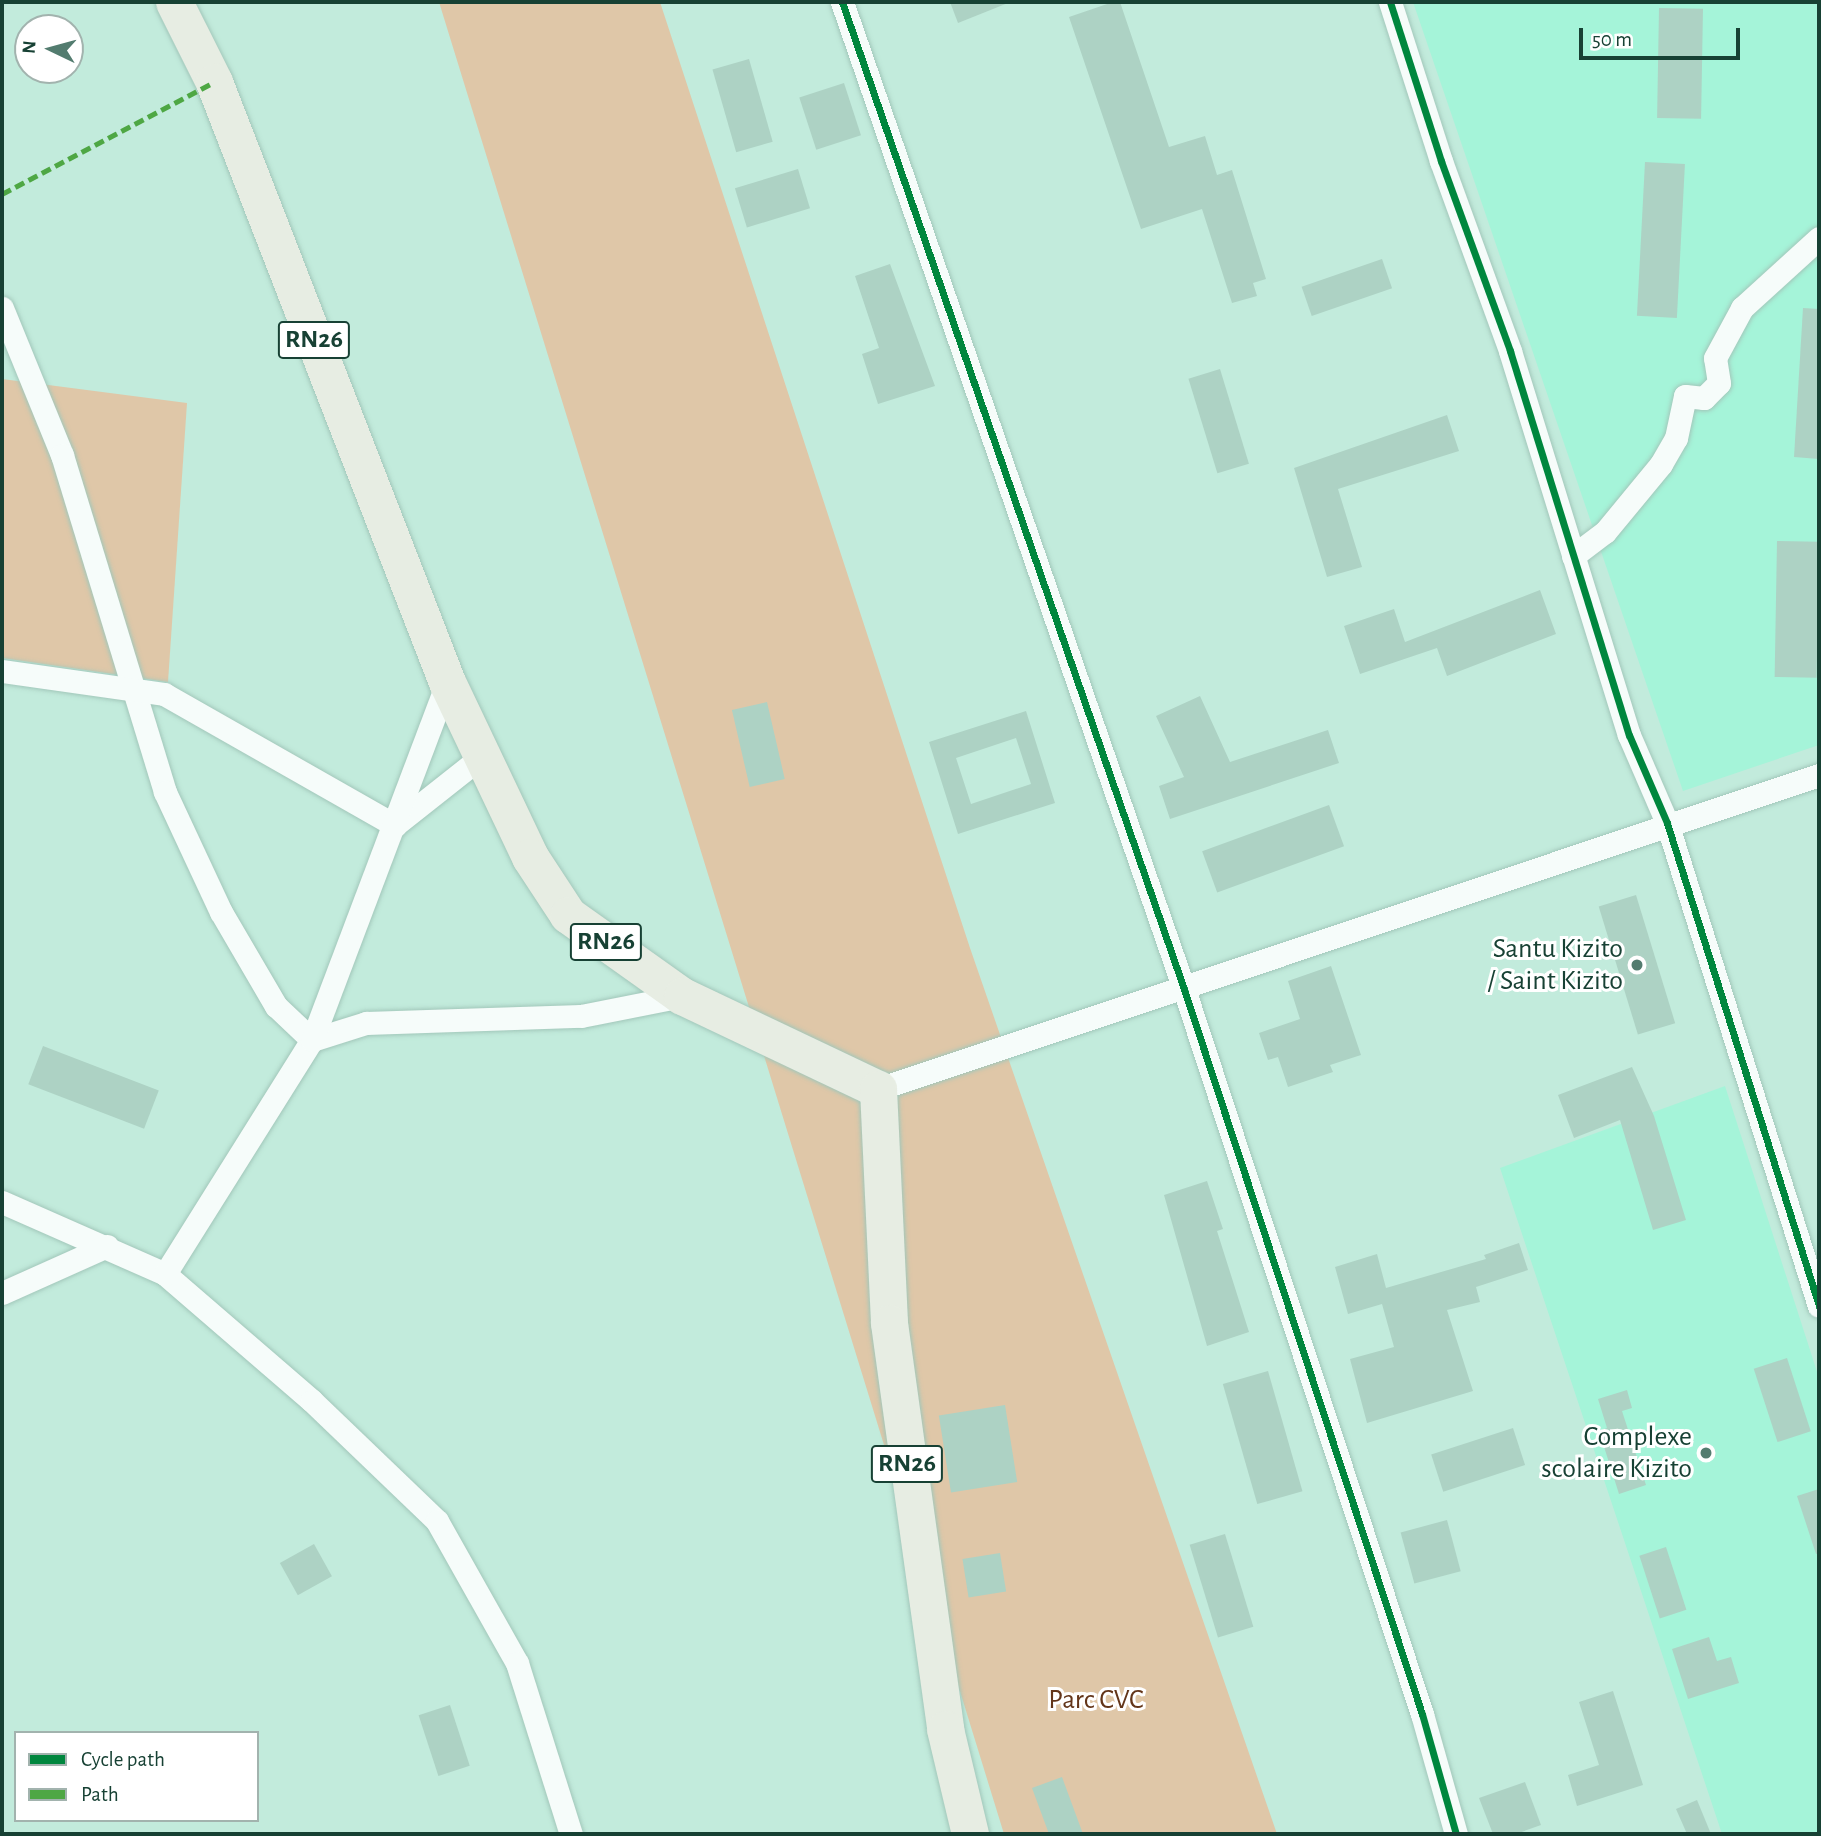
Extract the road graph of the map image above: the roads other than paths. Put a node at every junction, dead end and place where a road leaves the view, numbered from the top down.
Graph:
1 (174, 2) edge
2 (842, 2) edge
3 (1391, 2) edge
4 (1819, 238) edge
5 (2, 309) edge
6 (1573, 556) junction
7 (2, 671) edge
8 (447, 682) junction
9 (136, 690) junction
10 (481, 757) junction
11 (1819, 775) edge
12 (1667, 824) junction
13 (395, 825) junction
14 (1184, 989) junction
15 (682, 996) junction
16 (312, 1040) junction
17 (878, 1089) junction
18 (2, 1202) edge
19 (107, 1246) junction
20 (165, 1275) junction
21 (2, 1293) edge
22 (1819, 1306) edge
23 (571, 1834) edge
24 (970, 1834) edge
25 (1456, 1834) edge

1 - 8 main road, RN26
2 - 14 street
3 - 6 street
4 - 6 street
5 - 9 street
6 - 12 street
7 - 9 street
8 - 10 main road, RN26
8 - 13 street
9 - 13 street
9 - 16 street
10 - 13 street
10 - 15 main road, RN26
11 - 12 street
12 - 14 street
12 - 22 street
13 - 16 street
14 - 17 street
14 - 25 street
15 - 16 street
15 - 17 main road, RN26
16 - 20 street
17 - 24 main road, RN26
18 - 19 street
19 - 20 street
19 - 21 street
20 - 23 street

